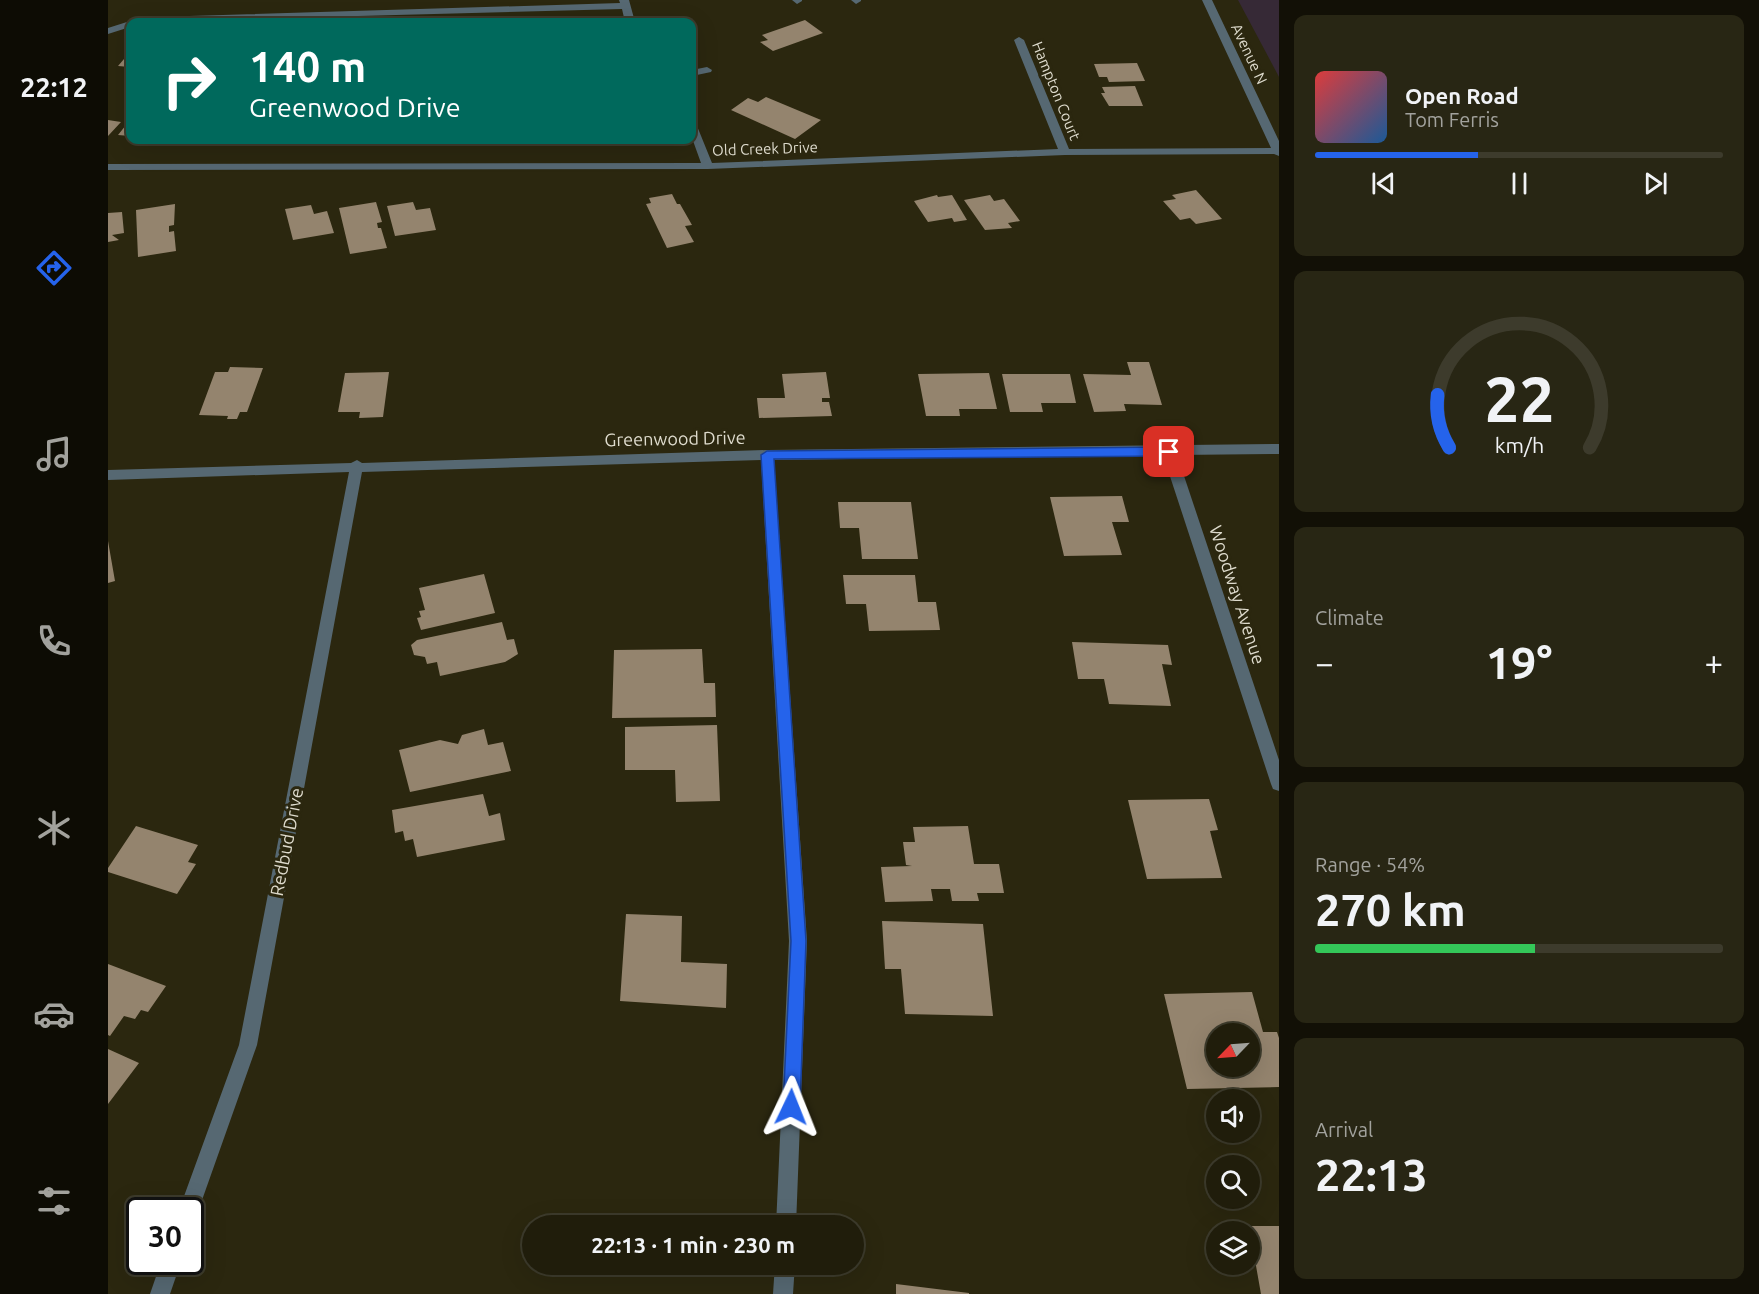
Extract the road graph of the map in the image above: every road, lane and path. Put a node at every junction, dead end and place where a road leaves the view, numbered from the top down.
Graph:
1 (1207, 0) edge
2 (625, 3) edge
3 (221, 18) edge
4 (629, 18) edge
5 (126, 25) edge
6 (108, 31) edge
7 (1019, 40) dead end
8 (707, 70) dead end
9 (696, 72) edge
10 (696, 136) edge
11 (1065, 152) junction
12 (1279, 152) edge
13 (708, 166) junction
14 (108, 167) edge
15 (1279, 449) edge
16 (1169, 452) junction
17 (767, 455) junction
18 (357, 465) junction
19 (108, 474) edge
20 (1279, 784) edge
21 (194, 1197) edge
22 (786, 1215) edge
23 (167, 1275) edge
24 (784, 1275) edge
25 (160, 1294) edge
26 (783, 1294) edge

1 - 12 street, Avenue N
2 - 3 street
2 - 4 street
5 - 6 street
7 - 11 street, Hampton Court
8 - 9 street
10 - 13 street
11 - 12 street, Old Creek Drive
11 - 13 street, Old Creek Drive
13 - 14 street, Old Creek Drive
15 - 16 street, Greenwood Drive
16 - 17 street, Greenwood Drive
16 - 20 street, Woodway Avenue
17 - 18 street, Greenwood Drive
17 - 22 street
18 - 19 street, Greenwood Drive
18 - 21 street, Redbud Drive
23 - 25 street
24 - 26 street

